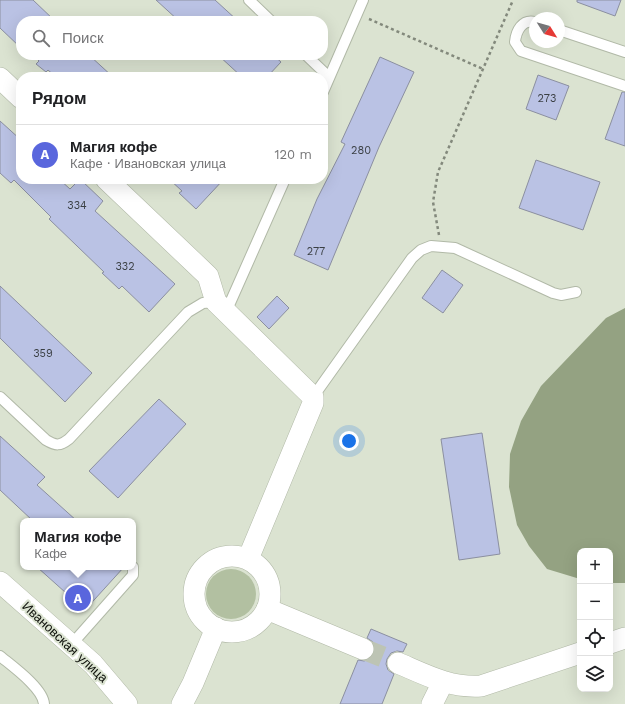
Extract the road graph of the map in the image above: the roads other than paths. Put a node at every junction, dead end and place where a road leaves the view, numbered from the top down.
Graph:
1 (249, 0) edge
2 (363, 0) edge
3 (266, 16) edge
4 (529, 22) edge
5 (565, 32) edge
6 (625, 52) edge
7 (311, 60) edge
8 (325, 72) edge
9 (330, 77) joint
10 (0, 78) edge
11 (328, 81) edge
12 (625, 86) edge
13 (16, 93) edge
14 (111, 184) edge
15 (282, 184) edge
16 (576, 292) dead end
17 (221, 307) junction
18 (0, 397) edge
19 (313, 397) junction
20 (248, 559) junction
21 (132, 570) edge
22 (0, 582) edge
23 (267, 609) junction
24 (216, 628) junction
25 (625, 638) edge
26 (613, 642) edge
27 (71, 645) junction
28 (363, 649) tunnel mouth
29 (577, 654) edge
30 (0, 656) edge
31 (398, 664) tunnel mouth
32 (443, 682) junction
33 (476, 695) edge
34 (44, 704) edge
35 (127, 704) edge
36 (182, 704) edge
37 (432, 704) edge

1 - 3 lane
2 - 9 lane
4 - 12 lane
5 - 6 lane
7 - 8 lane
9 - 11 lane
10 - 13 street
14 - 17 street
15 - 17 lane
16 - 19 lane
17 - 18 lane
17 - 19 street
19 - 20 street
20 - 23 street
20 - 24 street
21 - 27 lane
22 - 27 street, Ивановская улица
23 - 24 street
23 - 28 street
24 - 36 street
25 - 26 street
27 - 35 street, Ивановская улица
29 - 33 street
30 - 34 lane
31 - 32 street
32 - 33 street
32 - 37 street

